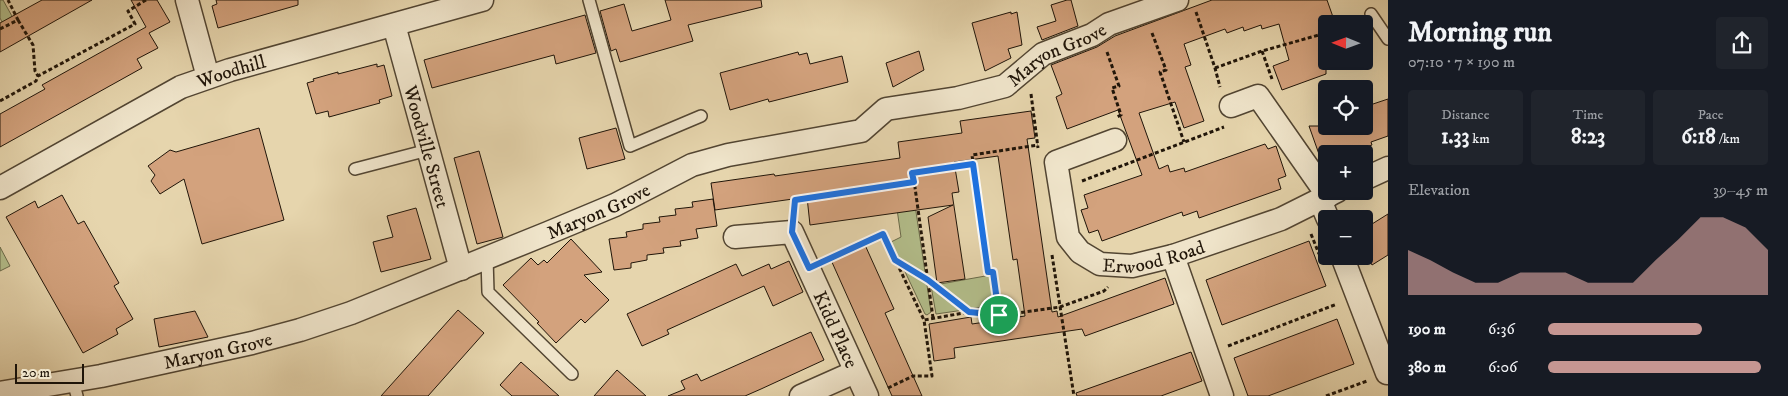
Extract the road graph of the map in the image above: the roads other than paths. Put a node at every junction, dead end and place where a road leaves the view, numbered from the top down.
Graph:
1 (187, 0) edge
2 (482, 0) edge
3 (589, 0) edge
4 (1186, 4) edge
5 (1371, 14) dead end
6 (394, 24) junction
7 (1388, 39) edge
8 (208, 77) junction
9 (1227, 100) road end
10 (701, 116) dead end
11 (1116, 133) road end
12 (428, 150) junction
13 (1388, 168) edge
14 (355, 169) dead end
15 (1373, 175) edge
16 (0, 188) edge
17 (1328, 201) edge
18 (735, 237) dead end
19 (1173, 256) junction
20 (487, 258) junction
21 (1346, 265) edge
22 (461, 269) junction
23 (1382, 341) edge
24 (855, 372) junction
25 (572, 374) dead end
26 (1380, 376) edge
27 (75, 388) edge
28 (0, 393) edge
29 (873, 394) edge
30 (801, 396) edge
31 (1222, 396) edge

1 - 8 street
2 - 6 street, Woodhill
3 - 10 lane
4 - 20 street, Maryon Grove
5 - 7 lane
6 - 8 street, Woodhill
6 - 12 street, Woodville Street
8 - 16 street, Woodhill
9 - 17 street
11 - 19 street, Erwood Road
12 - 14 lane
12 - 22 street, Woodville Street
13 - 15 street
17 - 19 street, Erwood Road
18 - 24 street, Kidd Place
19 - 31 street
20 - 22 street, Maryon Grove
20 - 25 lane
21 - 23 street
22 - 27 street, Maryon Grove
23 - 26 street
24 - 29 street, Kidd Place
24 - 30 street
27 - 28 street, Maryon Grove

